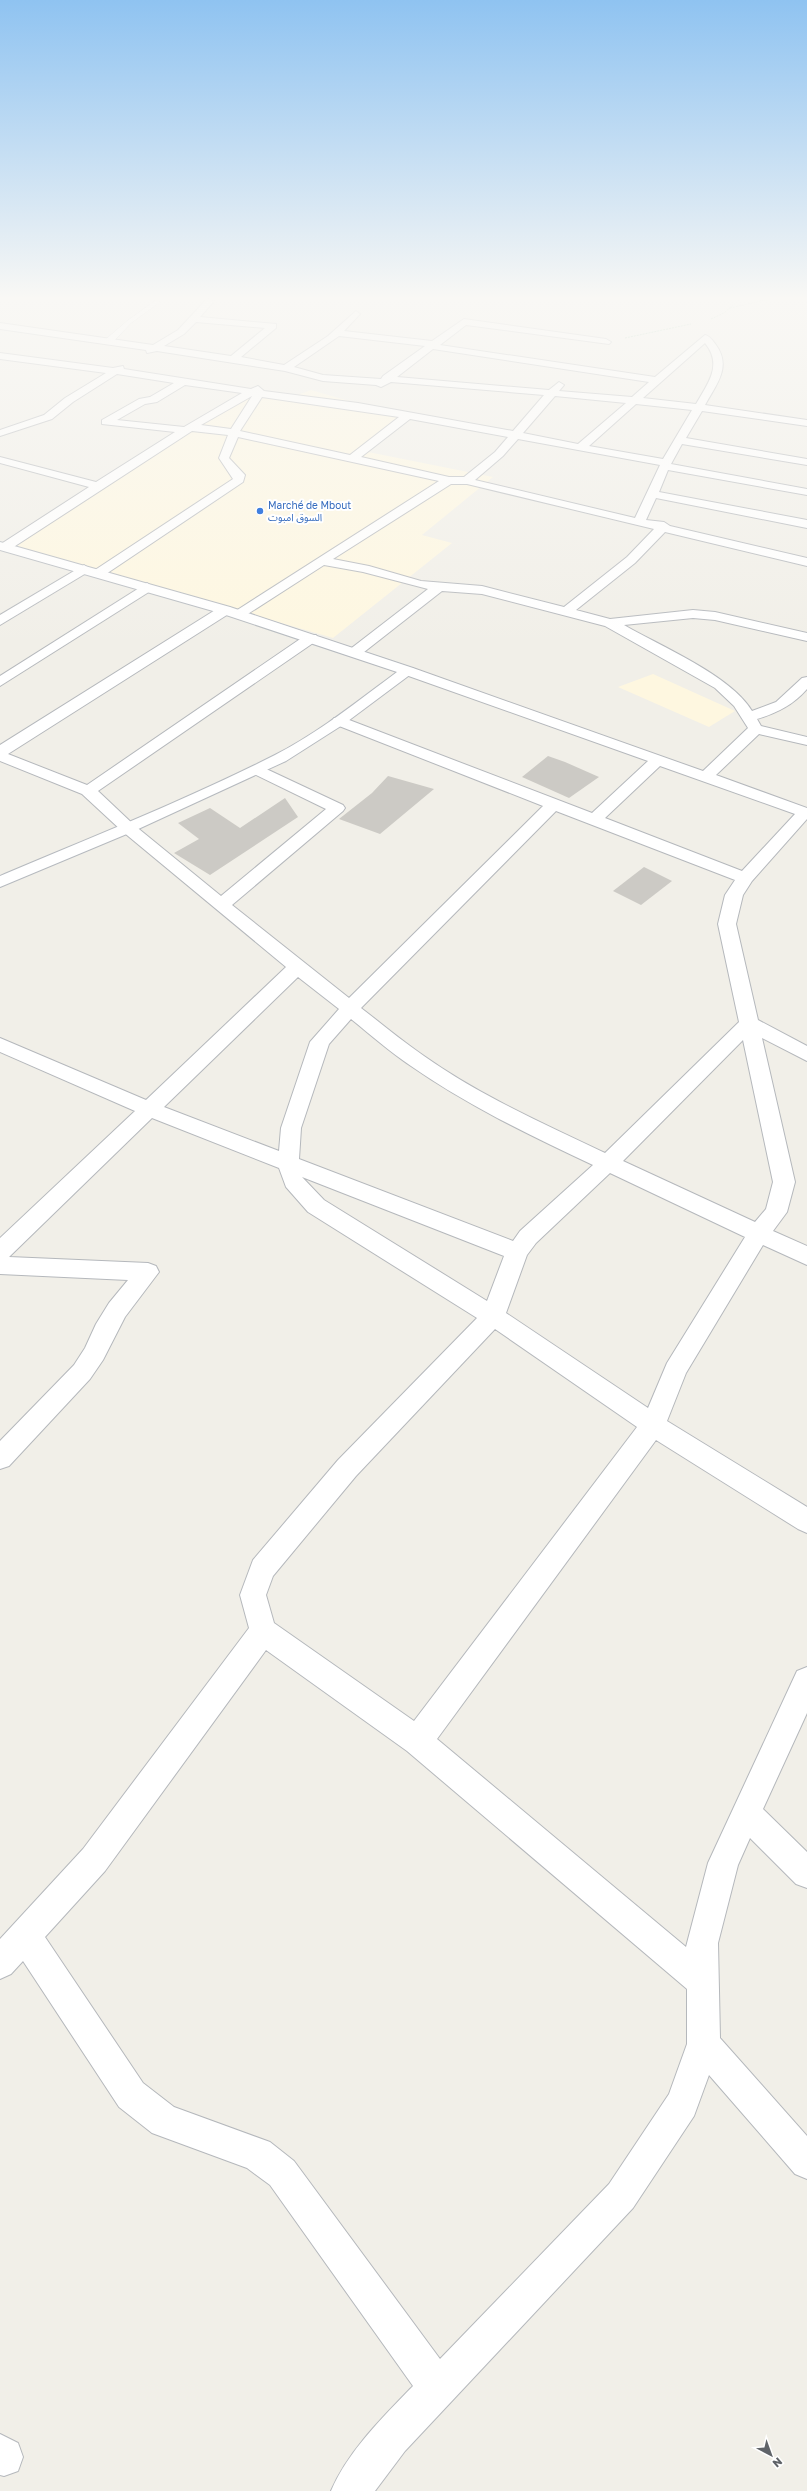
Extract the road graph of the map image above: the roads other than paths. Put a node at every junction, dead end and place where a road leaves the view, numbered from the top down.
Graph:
1 (50, 415) edge
2 (118, 415) edge
3 (210, 415) edge
4 (244, 415) edge
5 (408, 415) edge
6 (409, 415) edge
7 (533, 415) edge
8 (618, 415) edge
9 (693, 415) edge
10 (762, 415) edge
11 (807, 423) edge
12 (186, 428) junction
13 (0, 433) edge
14 (234, 433) junction
15 (517, 434) junction
16 (678, 440) junction
17 (581, 447) junction
18 (352, 459) junction
19 (0, 460) edge
20 (807, 462) edge
21 (665, 464) junction
22 (449, 480) junction
23 (467, 481) junction
24 (96, 485) junction
25 (807, 492) edge
26 (653, 494) junction
27 (640, 520) junction
28 (807, 524) edge
29 (664, 526) junction
30 (4, 550) edge
31 (322, 561) junction
32 (807, 562) edge
33 (84, 569) junction
34 (99, 573) junction
35 (440, 586) junction
36 (147, 587) junction
37 (567, 611) junction
38 (232, 612) junction
39 (0, 621) edge
40 (610, 623) junction
41 (807, 637) edge
42 (312, 638) junction
43 (354, 652) junction
44 (408, 671) junction
45 (807, 681) edge
46 (0, 682) edge
47 (339, 722) junction
48 (752, 723) junction
49 (807, 741) edge
50 (0, 752) edge
51 (0, 756) edge
52 (658, 759) junction
53 (256, 770) junction
54 (705, 777) junction
55 (88, 791) junction
56 (554, 804) junction
57 (803, 807) edge
58 (594, 820) junction
59 (128, 828) junction
60 (745, 878) junction
61 (0, 882) edge
62 (221, 905) junction
63 (297, 968) junction
64 (350, 1008) junction
65 (748, 1023) junction
66 (0, 1044) edge
67 (807, 1054) edge
68 (149, 1109) junction
69 (609, 1162) junction
70 (288, 1163) junction
71 (760, 1233) junction
72 (0, 1252) edge
73 (517, 1252) junction
74 (807, 1256) edge
75 (0, 1265) edge
76 (493, 1316) junction
77 (653, 1425) junction
78 (0, 1458) edge
79 (807, 1521) edge
80 (263, 1631) junction
81 (807, 1681) edge
82 (417, 1741) junction
83 (746, 1812) junction
84 (807, 1872) edge
85 (25, 1935) junction
86 (0, 1962) edge
87 (703, 1982) junction
88 (704, 2044) junction
89 (807, 2162) edge
90 (437, 2387) junction
91 (351, 2491) edge

1 - 13 street
2 - 12 street
3 - 12 street
4 - 14 street
5 - 18 street
6 - 15 street
7 - 15 street
8 - 17 street
9 - 16 street
10 - 11 street
12 - 14 street
12 - 24 street
14 - 18 street
14 - 34 street
15 - 17 street
15 - 23 street
16 - 20 street
16 - 21 street
17 - 21 street
18 - 22 street
19 - 24 street
21 - 25 street
21 - 26 street
22 - 23 street
22 - 31 street
23 - 27 street
24 - 30 street
26 - 27 street
26 - 28 street
27 - 29 street
29 - 32 street
29 - 37 street
30 - 33 street
31 - 35 street
31 - 38 street
33 - 34 street
33 - 39 street
34 - 36 street
35 - 37 street
35 - 43 street
36 - 38 street
36 - 46 street
37 - 40 street
38 - 42 street
38 - 50 street
40 - 41 street
40 - 48 street
42 - 43 street
42 - 55 street
43 - 44 street
44 - 47 street
44 - 52 street
45 - 48 street
47 - 53 street
47 - 56 street
48 - 49 street
48 - 54 street
51 - 55 street
52 - 54 street
52 - 58 street
53 - 59 street
53 - 62 street
54 - 57 street
55 - 59 street
56 - 58 street
56 - 64 street
57 - 60 street
58 - 60 street
59 - 61 street
59 - 62 street
60 - 65 street
62 - 63 street
63 - 64 street
63 - 68 street
64 - 69 street
64 - 70 street
65 - 67 street
65 - 69 street
65 - 71 street
66 - 68 street
68 - 70 street
68 - 72 street
69 - 71 street
69 - 73 street
70 - 73 street
70 - 76 street
71 - 74 street
71 - 77 street
73 - 76 street
75 - 78 street
76 - 77 street
76 - 80 street
77 - 79 street
77 - 82 street
80 - 82 street
80 - 85 street
81 - 83 street
82 - 87 street
83 - 84 street
83 - 87 street
85 - 86 street
85 - 90 street
87 - 88 street
88 - 89 street
88 - 90 street
90 - 91 street

